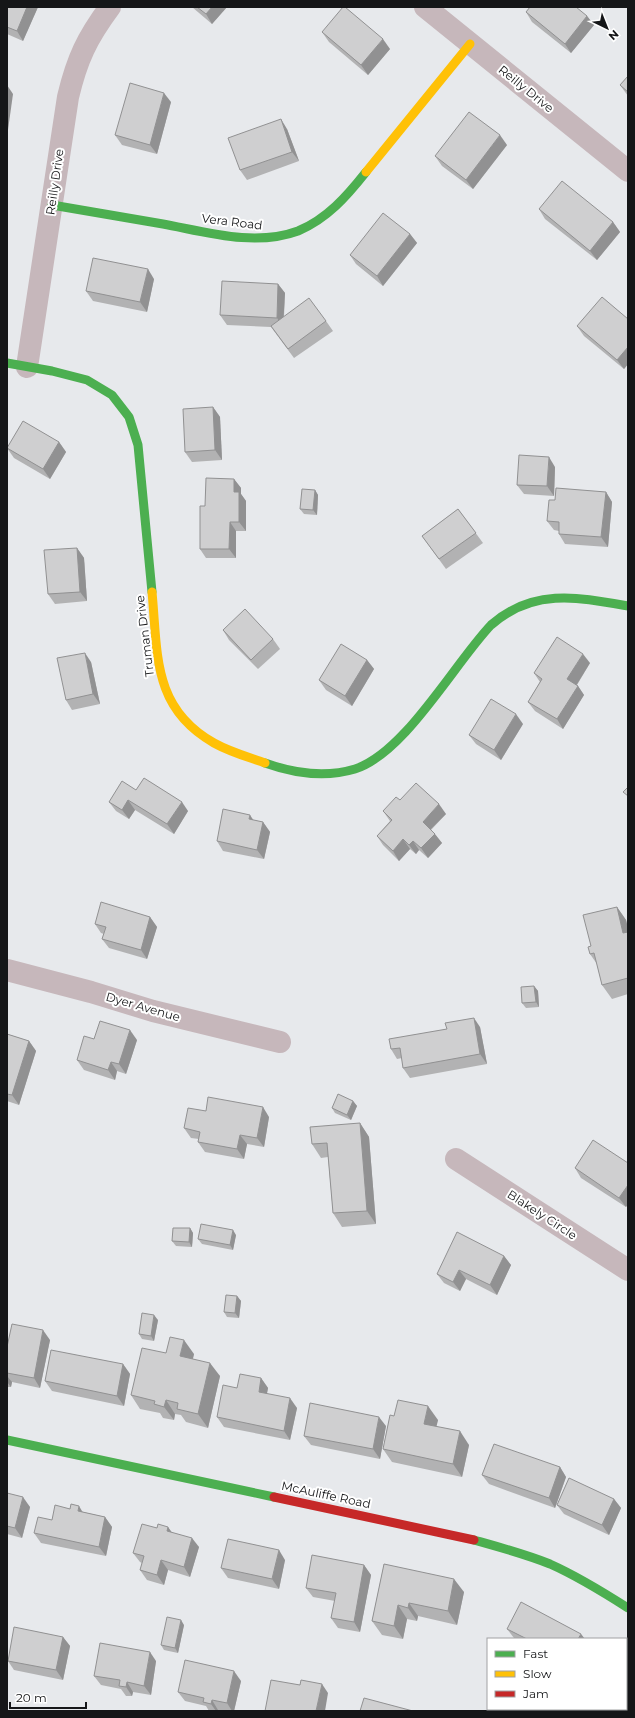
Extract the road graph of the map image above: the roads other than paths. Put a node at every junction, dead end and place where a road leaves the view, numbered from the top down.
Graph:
1 (110, 7) edge
2 (425, 7) edge
3 (470, 44) junction
4 (628, 171) edge
5 (52, 205) junction
6 (17, 365) edge
7 (628, 606) edge
8 (7, 970) edge
9 (280, 1042) dead end
10 (456, 1159) dead end
11 (628, 1270) edge
12 (7, 1440) edge
13 (628, 1608) edge

1 - 5 street, Reilly Drive
2 - 3 street, Reilly Drive
3 - 4 street, Reilly Drive
3 - 5 street, Vera Road
5 - 6 street, Reilly Drive
6 - 7 street, Truman Drive
8 - 9 street, Dyer Avenue
10 - 11 street, Blakely Circle
12 - 13 street, McAuliffe Road

